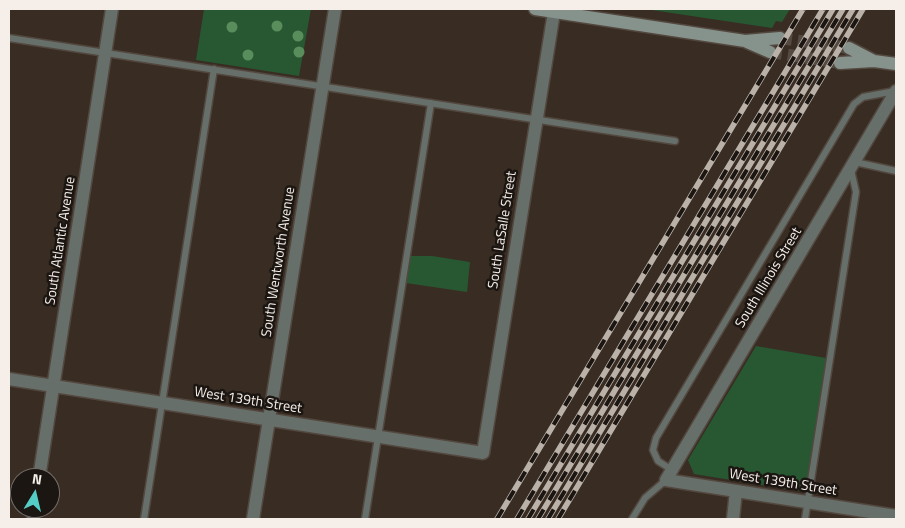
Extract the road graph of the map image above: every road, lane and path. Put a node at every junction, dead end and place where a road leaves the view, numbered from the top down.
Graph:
1 (112, 9) edge
2 (335, 9) edge
3 (535, 9) edge
4 (554, 12) junction
5 (9, 38) edge
6 (780, 38) tunnel mouth
7 (745, 41) junction
8 (849, 48) tunnel mouth
9 (770, 52) tunnel mouth
10 (106, 53) junction
11 (874, 61) junction
12 (840, 63) tunnel mouth
13 (896, 64) edge
14 (214, 69) junction
15 (323, 86) junction
16 (896, 91) edge
17 (431, 103) junction
18 (536, 119) junction
19 (675, 141) dead end
20 (853, 165) junction
21 (896, 171) edge
22 (9, 379) edge
23 (53, 386) junction
24 (162, 403) junction
25 (269, 420) junction
26 (378, 436) junction
27 (482, 453) joint
28 (41, 468) edge
29 (669, 475) junction
30 (736, 491) junction
31 (808, 502) junction
32 (896, 516) edge
33 (144, 519) edge
34 (254, 519) edge
35 (365, 519) edge
36 (632, 519) edge
37 (733, 519) edge
38 (805, 519) edge

1 - 10 street, South Atlantic Avenue
2 - 15 street, South Wentworth Avenue
3 - 4 street
4 - 7 street
4 - 18 street, South LaSalle Street
5 - 10 lane
6 - 7 street
7 - 9 street
8 - 11 street
10 - 14 lane
10 - 23 street, South Atlantic Avenue
11 - 12 street
11 - 13 street
14 - 15 lane
14 - 24 lane
15 - 17 lane
15 - 25 street, South Wentworth Avenue
16 - 20 street, South Illinois Street
16 - 29 lane
17 - 18 lane
17 - 26 lane
18 - 19 lane
18 - 27 street, South LaSalle Street
20 - 21 lane
20 - 29 street, South Illinois Street
20 - 31 lane
22 - 23 street, West 139th Street
23 - 24 street, West 139th Street
23 - 28 street, South Atlantic Avenue
24 - 25 street, West 139th Street
24 - 33 lane
25 - 26 street, West 139th Street
25 - 34 street, South Wentworth Avenue
26 - 27 street, West 139th Street
26 - 35 lane
29 - 30 street, West 139th Street
29 - 36 lane
30 - 31 street, West 139th Street
30 - 37 street
31 - 32 street, West 139th Street
31 - 38 lane

